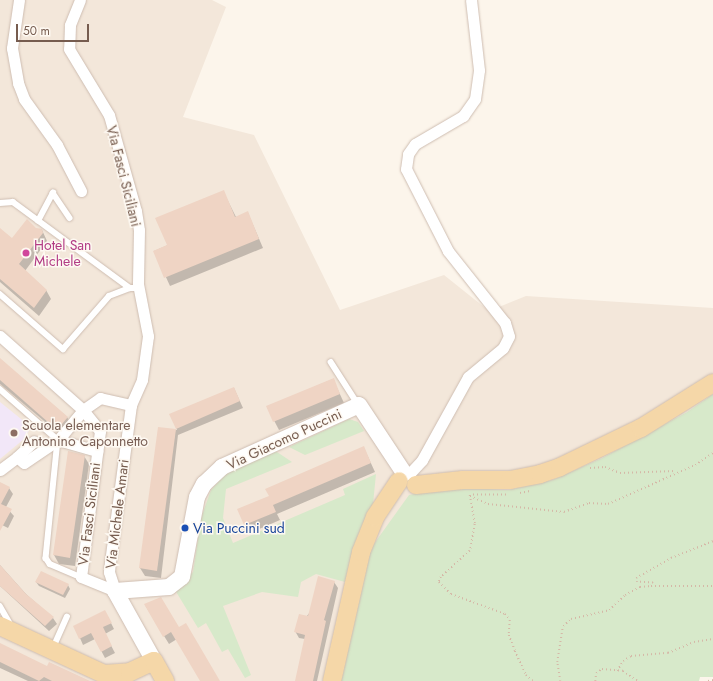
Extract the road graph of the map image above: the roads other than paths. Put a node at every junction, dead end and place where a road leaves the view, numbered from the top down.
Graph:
1 (19, 0) edge
2 (80, 0) edge
3 (471, 0) edge
4 (81, 191) dead end
5 (0, 203) edge
6 (70, 218) dead end
7 (38, 220) junction
8 (134, 288) junction
9 (0, 294) edge
10 (0, 336) edge
11 (331, 362) dead end
12 (713, 383) edge
13 (0, 389) edge
14 (131, 405) junction
15 (359, 405) junction
16 (83, 410) junction
17 (58, 440) junction
18 (34, 441) dead end
19 (97, 451) junction
20 (17, 457) junction
21 (0, 470) edge
22 (408, 479) junction
23 (81, 577) junction
24 (114, 591) junction
25 (1, 613) edge
26 (67, 618) dead end
27 (52, 651) junction
28 (154, 661) junction
29 (165, 681) edge
30 (332, 681) edge

1 - 4 street
2 - 8 street, Via Fasci Siciliani
3 - 22 street
5 - 7 lane
6 - 7 lane
7 - 8 lane
8 - 9 lane
8 - 14 street, Via Fasci Siciliani
10 - 16 street, Via Fasci Siciliani
11 - 15 lane
12 - 22 main road
13 - 17 lane
14 - 16 street
14 - 24 street, Via Michele Amari
15 - 22 main road, Via Giacomo Puccini
15 - 24 main road, Via Giacomo Puccini
16 - 17 street
16 - 19 street, Via Fasci Siciliani
17 - 19 street
17 - 20 street
17 - 23 lane
18 - 20 street
19 - 23 street, Via Fasci Siciliani
20 - 21 street
22 - 30 main road
23 - 24 street
24 - 28 main road, Via Michele Amari
25 - 27 main road
26 - 27 lane
27 - 28 main road
28 - 29 main road, Via Michele Amari

